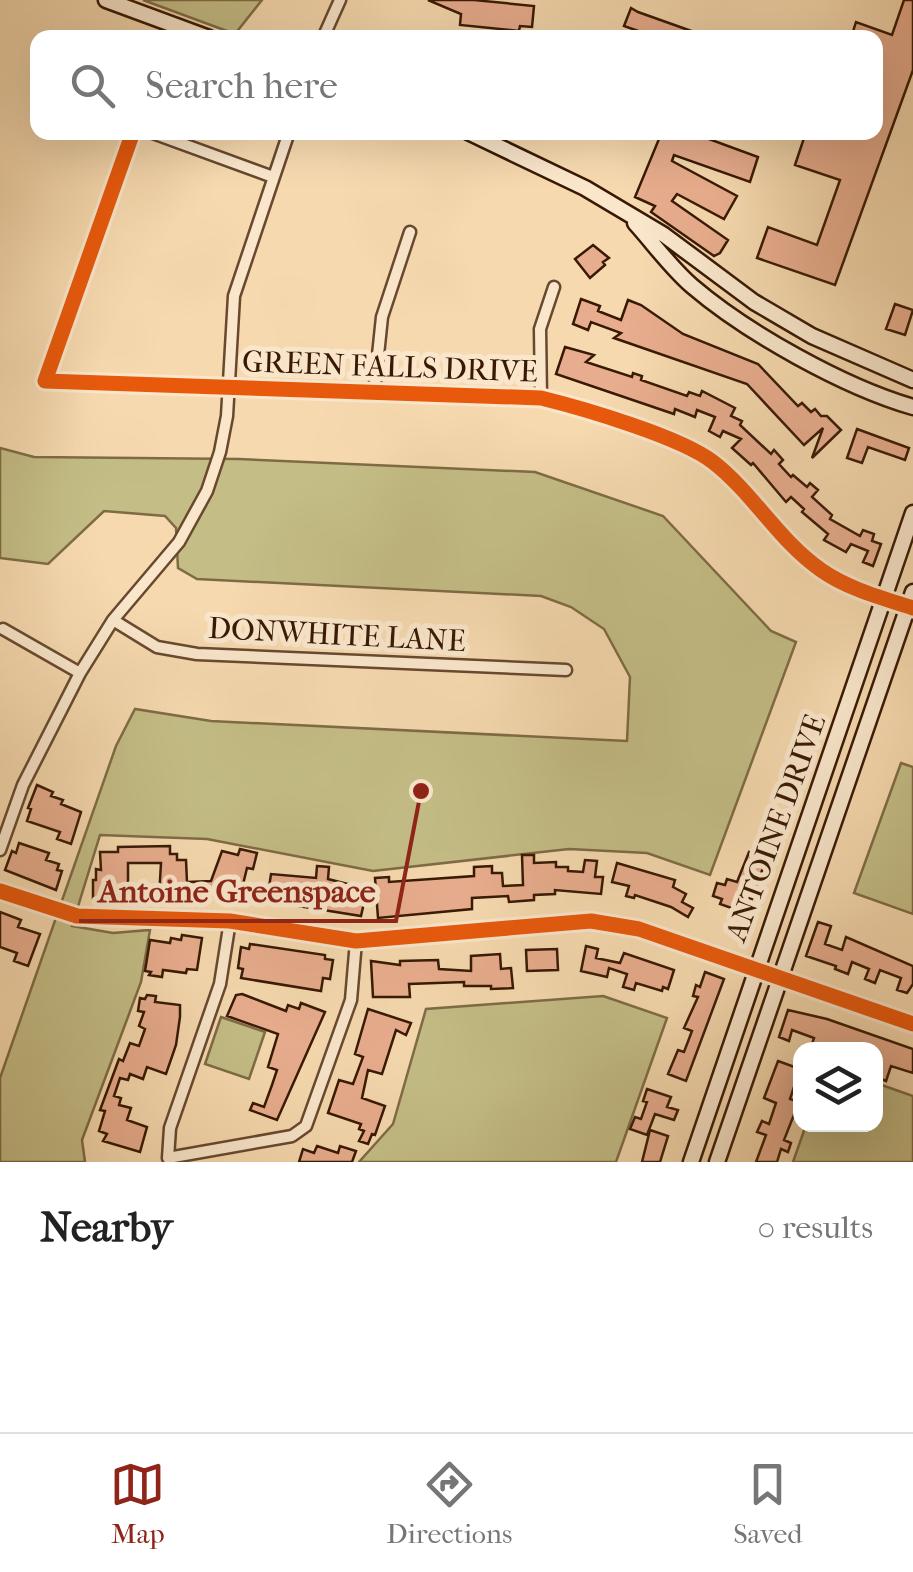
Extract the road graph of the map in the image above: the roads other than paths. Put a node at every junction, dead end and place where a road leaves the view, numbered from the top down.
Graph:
1 (106, 0) edge
2 (340, 0) edge
3 (187, 30) edge
4 (327, 30) edge
5 (130, 140) edge
6 (172, 140) edge
7 (286, 140) edge
8 (486, 140) edge
9 (273, 177) junction
10 (620, 210) junction
11 (410, 232) dead end
12 (554, 287) dead end
13 (812, 336) junction
14 (801, 356) junction
15 (913, 380) edge
16 (227, 388) junction
17 (374, 394) junction
18 (541, 398) junction
19 (913, 407) edge
20 (913, 512) edge
21 (883, 598) junction
22 (911, 602) edge
23 (113, 620) junction
24 (2, 630) dead end
25 (566, 670) dead end
26 (80, 673) junction
27 (809, 817) junction
28 (832, 826) junction
29 (0, 850) edge
30 (784, 888) junction
31 (0, 891) edge
32 (808, 897) junction
33 (230, 921) junction
34 (356, 941) junction
35 (755, 970) junction
36 (780, 978) junction
37 (913, 1024) edge
38 (693, 1156) edge
39 (717, 1160) edge

1 - 3 main road
2 - 4 street
5 - 16 street, GREEN FALLS DRIVE
6 - 9 street
7 - 9 street
8 - 10 main road
9 - 16 street
10 - 13 main road
10 - 14 main road
11 - 17 street
12 - 18 street
13 - 14 main road
13 - 15 main road
14 - 19 main road
16 - 17 street, GREEN FALLS DRIVE
16 - 23 street
17 - 18 street, GREEN FALLS DRIVE
18 - 21 street, GREEN FALLS DRIVE
20 - 21 main road, ANTOINE DRIVE
21 - 22 street, GREEN FALLS DRIVE
21 - 27 main road, ANTOINE DRIVE
22 - 28 main road, ANTOINE DRIVE
23 - 25 street, DONWHITE LANE
23 - 26 street
24 - 26 street
26 - 29 street
27 - 28 main road
27 - 30 main road, ANTOINE DRIVE
28 - 32 main road, ANTOINE DRIVE
30 - 32 main road
30 - 35 main road, ANTOINE DRIVE
31 - 33 street
32 - 36 main road, ANTOINE DRIVE
33 - 34 street
33 - 34 street
34 - 35 street
35 - 36 street
35 - 38 main road, ANTOINE DRIVE
36 - 37 street
36 - 39 main road, ANTOINE DRIVE
38 - 39 main road

